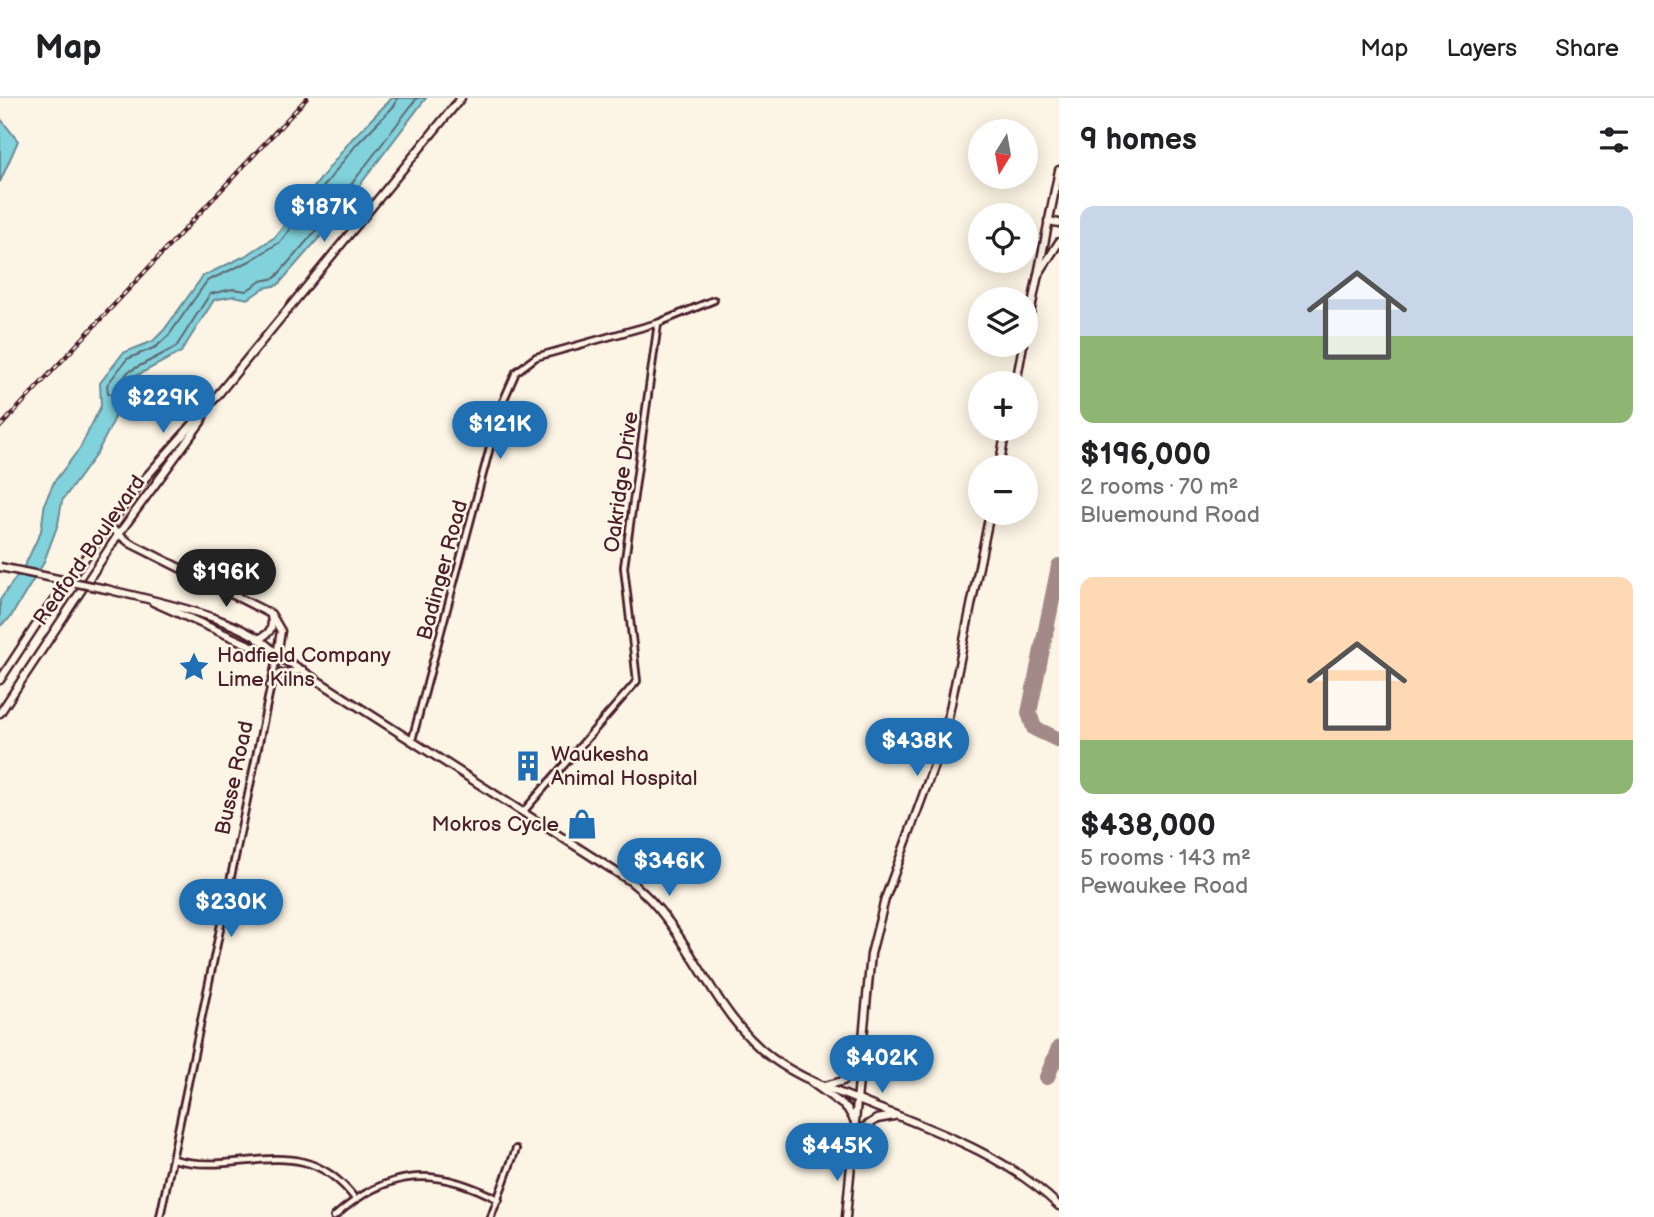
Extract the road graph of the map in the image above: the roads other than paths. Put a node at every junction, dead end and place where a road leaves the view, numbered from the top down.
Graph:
1 (461, 98) edge
2 (1059, 170) edge
3 (1048, 221) junction
4 (1059, 223) edge
5 (1059, 242) edge
6 (1037, 277) junction
7 (1035, 287) edge
8 (714, 300) dead end
9 (658, 323) junction
10 (207, 408) junction
11 (988, 525) edge
12 (107, 526) junction
13 (118, 534) junction
14 (0, 567) edge
15 (153, 602) junction
16 (271, 614) junction
17 (257, 639) junction
18 (21, 648) junction
19 (277, 655) junction
20 (36, 658) junction
21 (303, 670) junction
22 (0, 680) edge
23 (270, 686) junction
24 (0, 713) edge
25 (412, 740) junction
26 (523, 812) junction
27 (863, 1044) junction
28 (807, 1078) junction
29 (823, 1086) junction
30 (858, 1100) junction
31 (897, 1115) junction
32 (855, 1131) junction
33 (516, 1149) dead end
34 (172, 1158) junction
35 (356, 1200) junction
36 (499, 1200) junction
37 (1059, 1206) edge
38 (160, 1217) edge
39 (334, 1217) edge
40 (491, 1217) edge
41 (846, 1217) edge

1 - 10 main road, Redford Boulevard
2 - 3 main road
3 - 4 main road
3 - 6 main road
5 - 6 main road
6 - 7 main road
8 - 9 street, Badinger Road
9 - 25 street, Badinger Road
9 - 26 street, Oakridge Drive
10 - 12 main road, Redford Boulevard
10 - 13 main road, Redford Boulevard
11 - 27 main road
12 - 13 main road
12 - 18 main road, Redford Boulevard
13 - 16 main road
13 - 20 main road, Redford Boulevard
14 - 15 main road, bridge
15 - 17 main road
15 - 19 main road
16 - 17 main road
16 - 19 main road, Busse Road
17 - 19 main road
18 - 20 main road
18 - 22 main road, Redford Boulevard
19 - 21 main road
19 - 23 street, Busse Road
20 - 24 main road, Redford Boulevard
21 - 23 main road
21 - 25 main road
23 - 34 street, Busse Road
25 - 26 main road
26 - 28 main road
27 - 29 main road
27 - 30 main road
28 - 29 main road
28 - 32 main road
29 - 30 main road
30 - 31 main road
30 - 32 main road
31 - 32 main road
31 - 37 main road
32 - 41 main road
33 - 36 street
34 - 35 street
34 - 38 street, Busse Road
35 - 36 street
35 - 39 street
36 - 40 street

